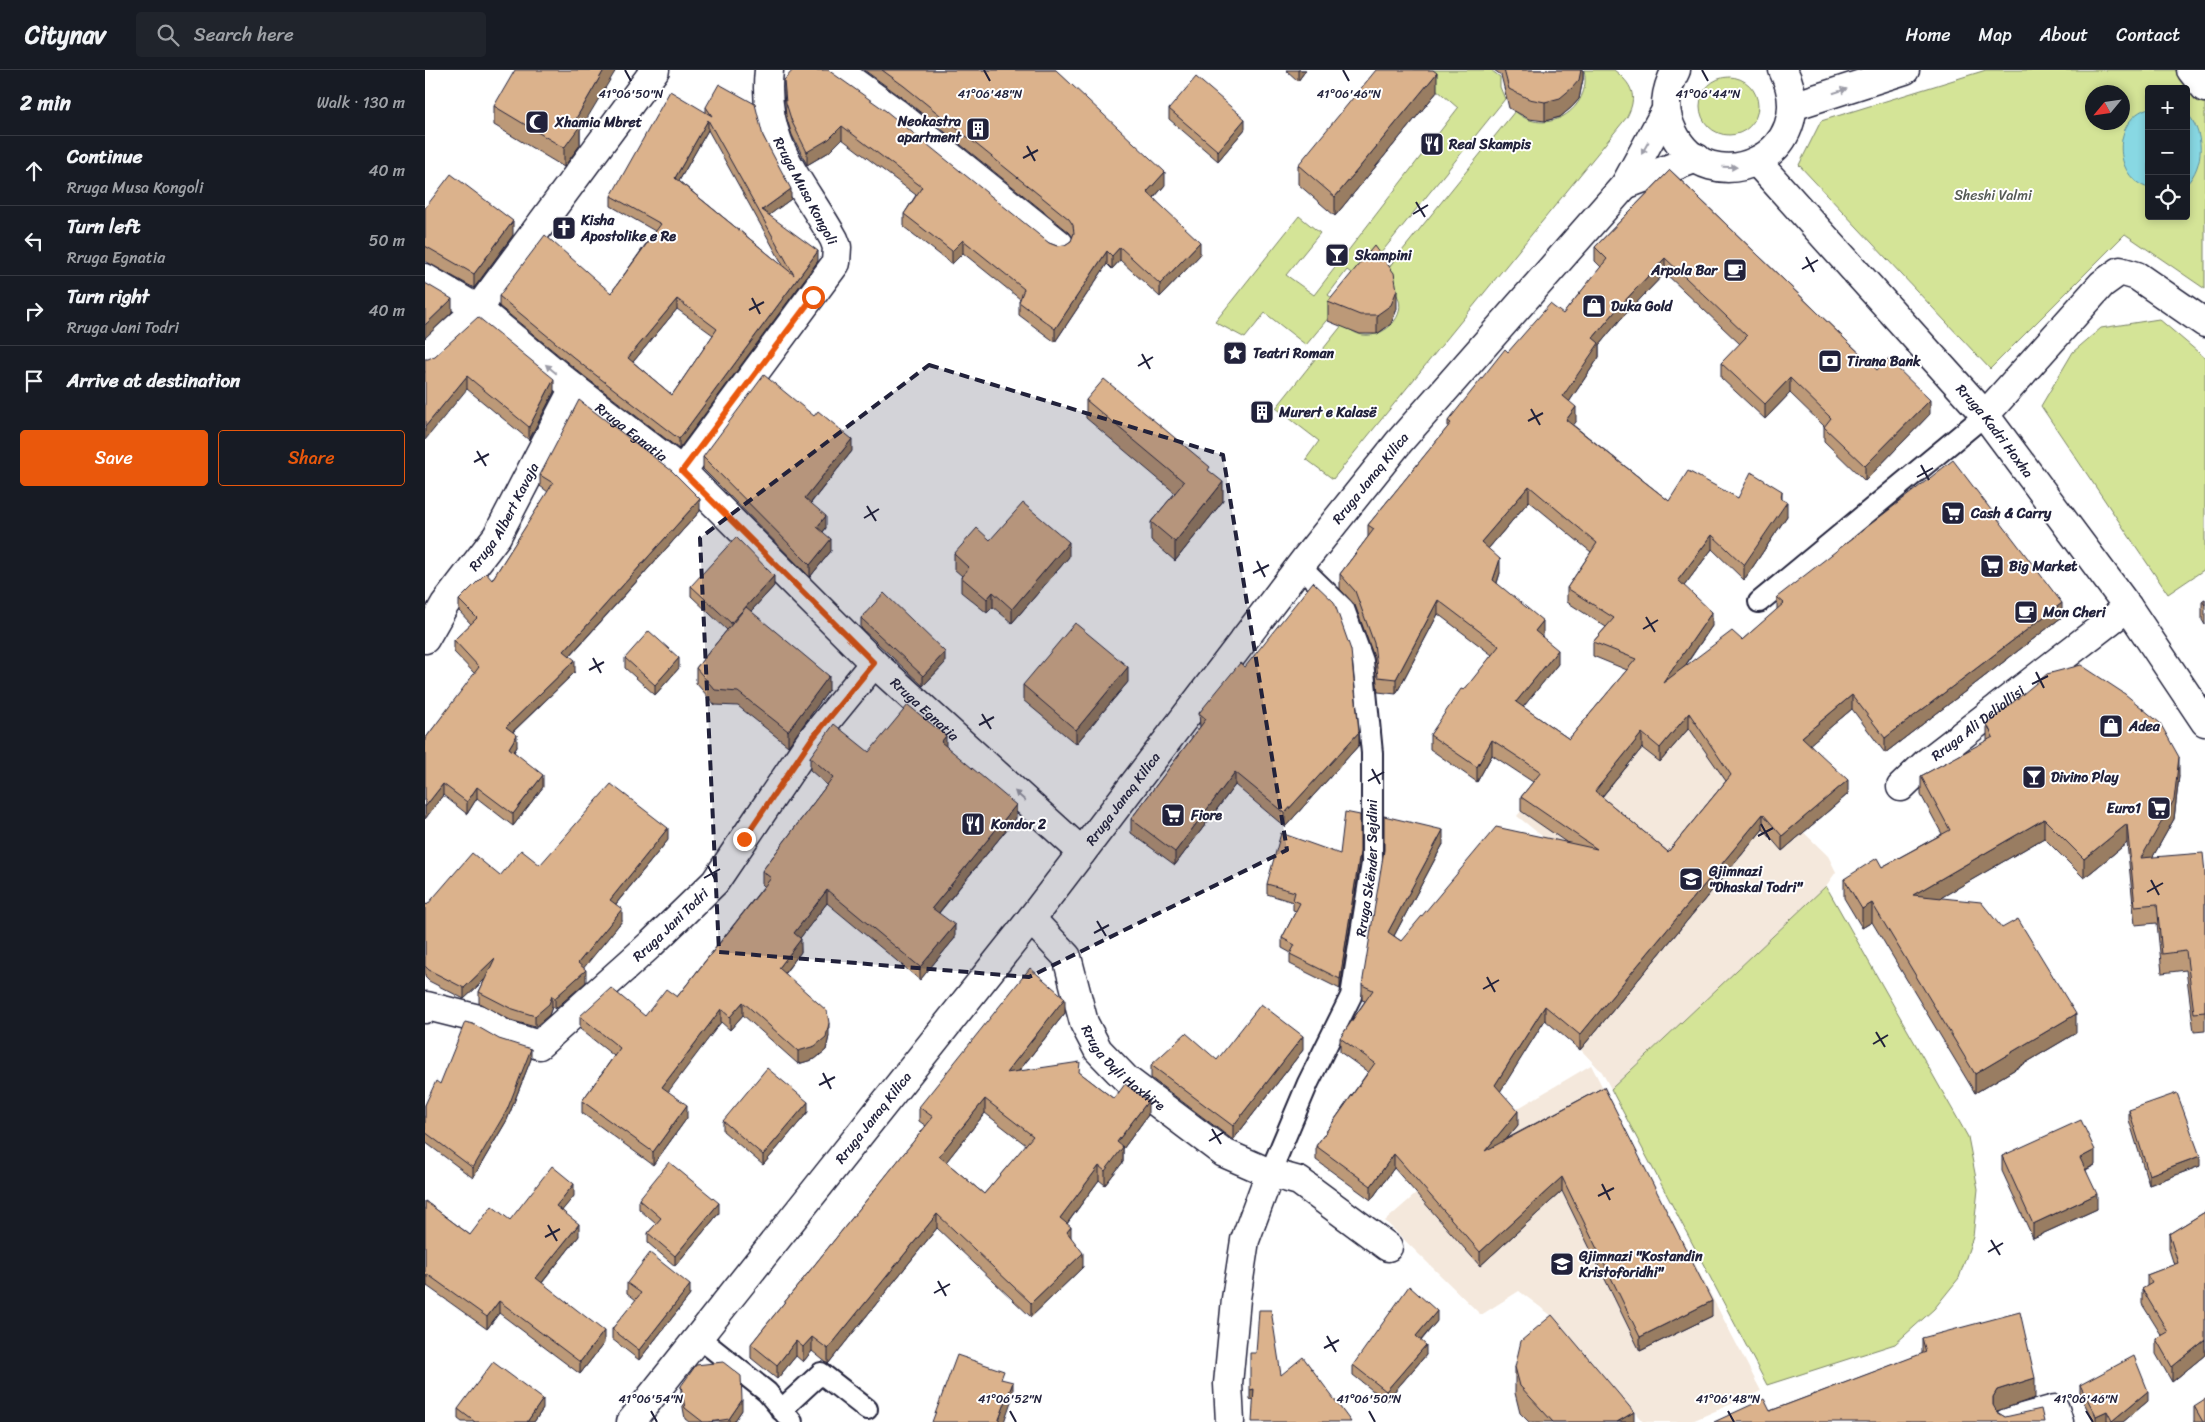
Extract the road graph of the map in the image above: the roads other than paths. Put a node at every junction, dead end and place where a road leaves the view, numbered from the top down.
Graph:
1 (655, 70) edge
2 (769, 70) edge
3 (837, 70) edge
4 (1676, 70) edge
5 (1783, 70) edge
6 (1905, 70) edge
7 (2191, 70) edge
8 (2205, 88) edge
9 (1793, 106) junction
10 (1665, 112) junction
11 (1697, 158) junction
12 (1757, 162) junction
13 (1625, 185) junction
14 (1059, 244) edge
15 (425, 278) edge
16 (478, 309) junction
17 (2205, 323) edge
18 (425, 357) edge
19 (574, 388) junction
20 (1985, 415) junction
21 (682, 471) junction
22 (1300, 566) junction
23 (1759, 602) dead end
24 (435, 607) edge
25 (2128, 607) junction
26 (425, 639) edge
27 (874, 663) junction
28 (2205, 722) edge
29 (1901, 787) dead end
30 (1082, 852) junction
31 (1031, 919) junction
32 (426, 1006) edge
33 (1270, 1173) junction
34 (1388, 1247) dead end
35 (698, 1337) junction
36 (867, 1409) dead end
37 (787, 1416) edge
38 (631, 1422) edge
39 (1230, 1422) edge
40 (2008, 1422) edge
41 (2059, 1422) edge

1 - 16 street
2 - 21 street, Rruga Musa Kongoli
3 - 14 street
4 - 10 street
5 - 9 street
9 -> 6 street
7 - 8 street
9 - 12 street
10 - 11 street
10 -> 13 street, Rruga Janaq Kilica
11 -> 12 street
11 - 13 street
12 - 20 street, Rruga Kadri Hoxha
13 - 22 street, Rruga Janaq Kilica
15 - 16 street, Rruga Egnatia
16 - 18 street
19 -> 16 street, Rruga Egnatia
17 - 20 street
19 - 21 street, Rruga Egnatia
19 - 24 street, Rruga Albert Kavaja
20 - 23 lane
20 - 25 street, Rruga Kadri Hoxha
21 - 27 street, Rruga Egnatia
22 - 30 street, Rruga Janaq Kilica
22 - 33 lane, Rruga Skënder Sejdini
24 - 26 street, Rruga Albert Kavaja
25 - 28 street, Rruga Kadri Hoxha
25 - 29 street, Rruga Ali Deliallisi
30 -> 27 street, Rruga Egnatia
27 - 32 street, Rruga Jani Todri
30 - 31 street, Rruga Janaq Kilica
31 - 33 street, Rruga Dyli Haxhire
31 - 35 street, Rruga Janaq Kilica
33 - 34 street, Rruga Dyli Haxhire
33 - 39 street
35 - 37 lane
35 - 38 street, Rruga Janaq Kilica
36 - 37 lane
40 - 41 street

